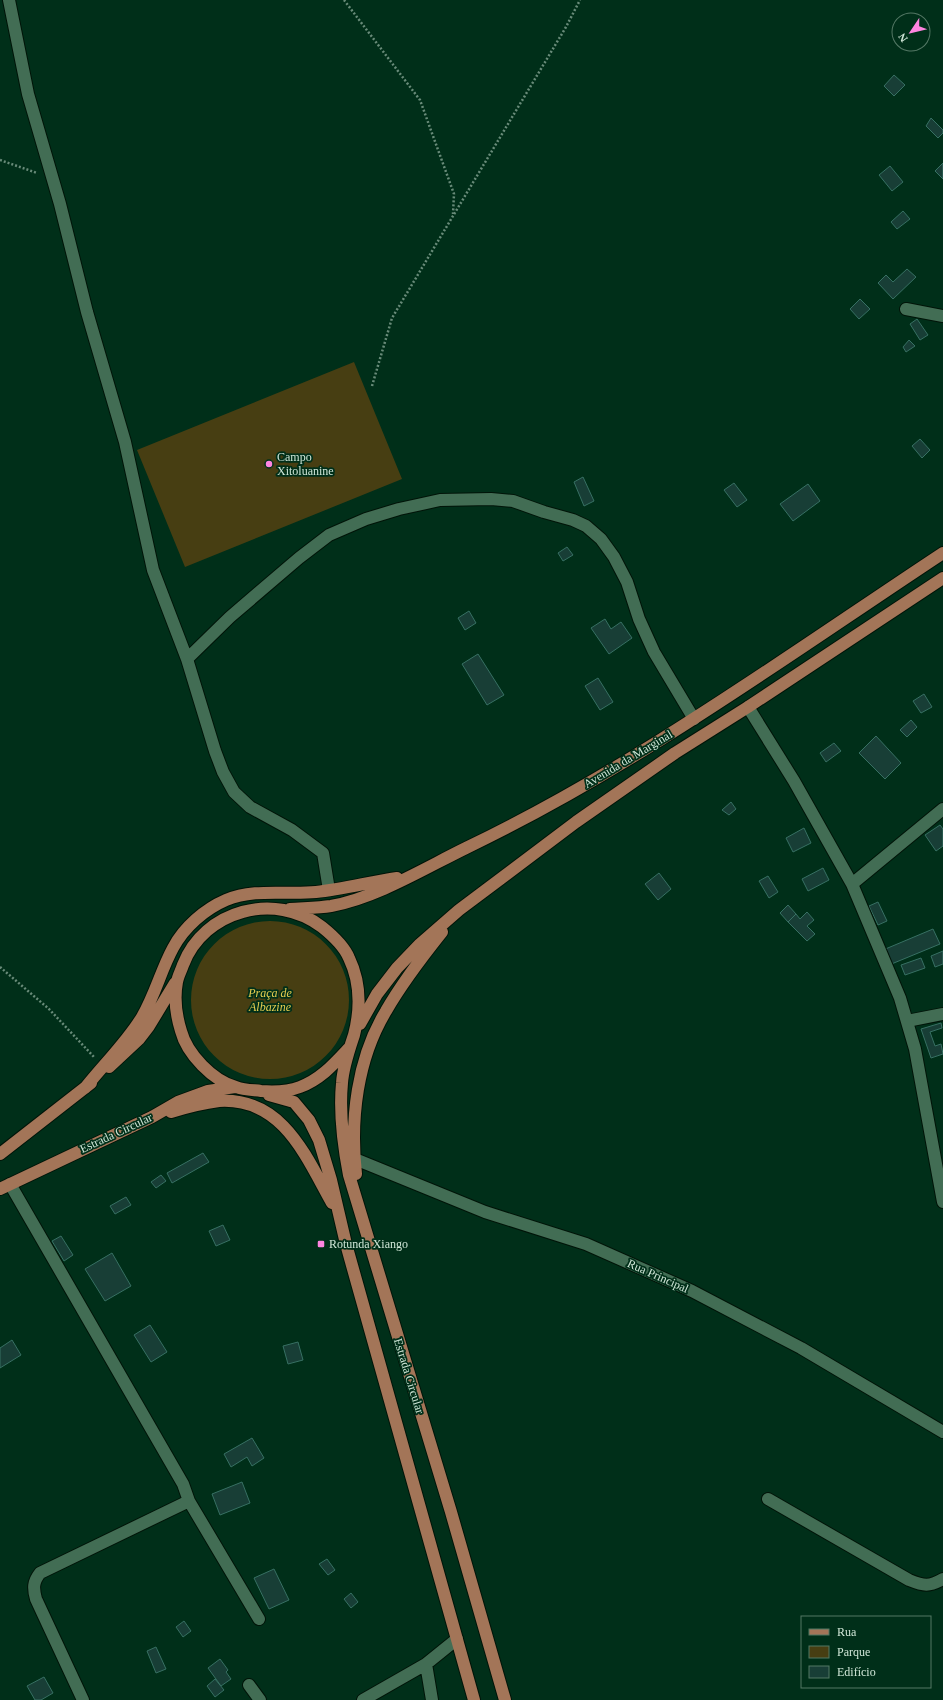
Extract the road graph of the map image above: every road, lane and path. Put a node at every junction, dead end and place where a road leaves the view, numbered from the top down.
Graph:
1 (9, 0) edge
2 (344, 0) edge
3 (580, 0) edge
4 (0, 160) edge
5 (53, 178) junction
6 (453, 215) junction
7 (906, 309) dead end
8 (943, 316) edge
9 (372, 386) dead end
10 (943, 552) edge
11 (943, 578) edge
12 (187, 659) junction
13 (748, 707) junction
14 (694, 719) junction
15 (943, 809) edge
16 (409, 876) junction
17 (852, 884) junction
18 (329, 890) junction
19 (287, 910) junction
20 (459, 910) junction
21 (0, 968) edge
22 (177, 981) junction
23 (943, 1014) edge
24 (907, 1021) junction
25 (354, 1034) junction
26 (349, 1048) junction
27 (103, 1066) junction
28 (235, 1087) junction
29 (85, 1088) junction
30 (250, 1089) junction
31 (152, 1117) junction
32 (0, 1154) edge
33 (355, 1159) junction
34 (5, 1186) edge
35 (943, 1202) edge
36 (337, 1211) junction
37 (366, 1236) junction
38 (943, 1432) edge
39 (768, 1499) dead end
40 (188, 1501) junction
41 (943, 1578) edge
42 (259, 1620) dead end
43 (457, 1639) junction
44 (426, 1664) junction
45 (249, 1685) dead end
46 (83, 1700) edge
47 (260, 1700) edge
48 (363, 1700) edge
49 (432, 1700) edge
50 (474, 1700) edge
51 (505, 1700) edge

1 - 5 street
2 - 6 path
3 - 6 path
4 - 5 path
5 - 12 street
6 - 9 path
7 - 8 street
10 - 14 main road, Avenida da Marginal
11 - 13 main road, Avenida da Marginal
12 - 14 street
12 - 18 street
13 - 17 street
13 - 20 main road, Avenida da Marginal
14 - 16 main road, Avenida da Marginal
15 - 17 street
16 - 18 main road
16 - 19 main road, Avenida da Marginal
17 - 24 street
18 - 27 main road
19 - 22 main road
19 - 25 main road
20 - 25 main road, Avenida da Marginal
20 - 33 main road
21 - 27 path
22 - 28 main road
22 - 29 main road
23 - 24 street
24 - 35 street
25 - 26 main road, Estrada Circular
26 - 30 main road
26 - 37 main road, Estrada Circular
27 - 29 main road
28 - 30 main road
28 - 31 main road, Estrada Circular
29 - 32 main road
30 - 36 main road, Estrada Circular
31 - 34 main road, Estrada Circular
31 - 36 main road
33 - 37 main road
33 - 38 street, Rua Principal
34 - 40 street
36 - 43 main road, Estrada Circular
37 - 51 main road, Estrada Circular
39 - 41 street
40 - 42 street
40 - 46 street
43 - 44 street
43 - 50 main road, Estrada Circular
44 - 48 street
44 - 49 street
45 - 47 street

